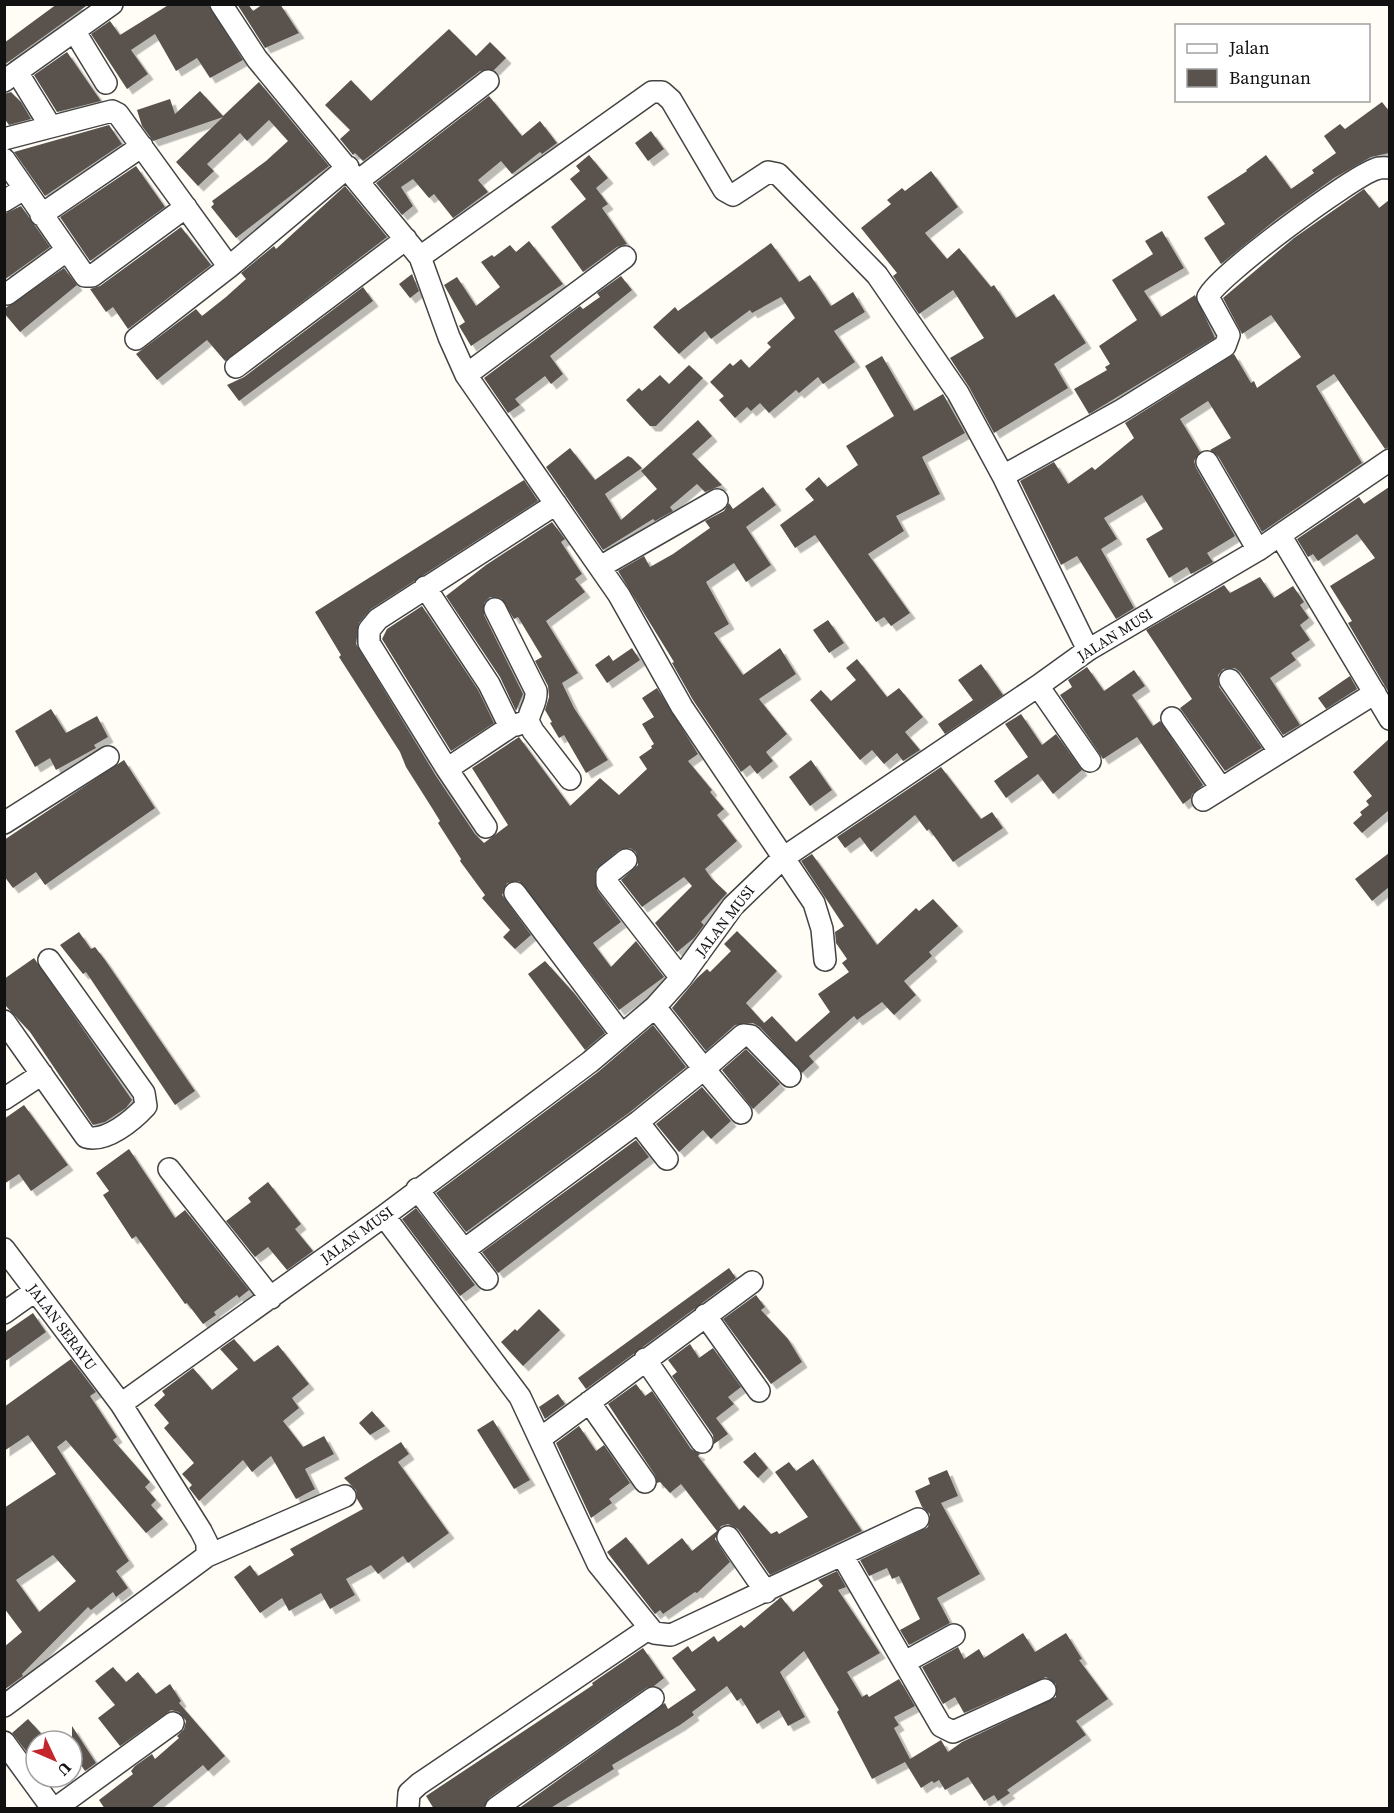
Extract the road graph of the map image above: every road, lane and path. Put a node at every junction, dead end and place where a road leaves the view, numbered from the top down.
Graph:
1 (112, 4) edge
2 (221, 4) edge
3 (75, 32) junction
4 (11, 76) edge
5 (488, 81) dead end
6 (106, 83) dead end
7 (46, 119) dead end
8 (4, 140) edge
9 (142, 146) junction
10 (4, 159) edge
11 (1389, 168) edge
12 (353, 174) junction
13 (24, 189) junction
14 (4, 201) edge
15 (186, 207) junction
16 (41, 215) junction
17 (406, 239) junction
18 (66, 251) junction
19 (420, 257) junction
20 (625, 257) dead end
21 (229, 267) junction
22 (7, 294) dead end
23 (136, 339) dead end
24 (236, 367) dead end
25 (466, 375) junction
26 (1389, 460) edge
27 (1207, 462) dead end
28 (1003, 476) junction
29 (717, 500) dead end
30 (556, 504) junction
31 (1280, 535) junction
32 (1258, 550) junction
33 (600, 567) junction
34 (425, 587) junction
35 (495, 609) dead end
36 (1088, 650) junction
37 (1230, 680) dead end
38 (1038, 686) junction
39 (1375, 693) junction
40 (1172, 718) dead end
41 (1389, 719) edge
42 (519, 724) junction
43 (1280, 751) junction
44 (108, 757) dead end
45 (1090, 761) dead end
46 (447, 769) junction
47 (570, 779) dead end
48 (1221, 788) junction
49 (1203, 800) dead end
50 (6, 818) edge
51 (486, 827) dead end
52 (783, 858) junction
53 (626, 860) dead end
54 (515, 893) dead end
55 (49, 960) dead end
56 (825, 960) dead end
57 (681, 978) junction
58 (654, 1007) junction
59 (4, 1021) edge
60 (622, 1035) junction
61 (704, 1069) junction
62 (42, 1074) junction
63 (790, 1076) dead end
64 (4, 1099) edge
65 (741, 1113) dead end
66 (638, 1122) junction
67 (667, 1159) dead end
68 (169, 1169) dead end
69 (417, 1189) junction
70 (384, 1216) junction
71 (4, 1249) edge
72 (464, 1250) junction
73 (487, 1279) dead end
74 (752, 1282) dead end
75 (35, 1291) junction
76 (271, 1298) junction
77 (4, 1313) edge
78 (705, 1315) junction
79 (645, 1359) junction
80 (759, 1391) dead end
81 (589, 1402) junction
82 (121, 1404) junction
83 (541, 1438) junction
84 (702, 1442) dead end
85 (645, 1482) dead end
86 (345, 1496) dead end
87 (918, 1519) dead end
88 (728, 1537) dead end
89 (842, 1555) junction
90 (207, 1556) junction
91 (766, 1592) junction
92 (648, 1629) junction
93 (954, 1635) dead end
94 (905, 1662) junction
95 (1045, 1690) dead end
96 (653, 1698) dead end
97 (4, 1706) edge
98 (173, 1723) dead end
99 (4, 1742) edge
100 (54, 1809) edge
101 (408, 1809) edge
102 (496, 1809) edge

1 - 3 street
2 - 12 street
3 - 4 street
3 - 6 street
4 - 7 street
5 - 12 street
8 - 9 street
9 - 15 street
9 - 16 street
10 - 13 street
11 - 28 street
12 - 17 street
12 - 21 street
13 - 14 street
13 - 16 street
15 - 18 street
15 - 21 street
16 - 18 street
17 - 19 street
17 - 24 street
18 - 22 street
19 - 25 street
19 - 28 street
20 - 25 street
21 - 23 street
25 - 30 street
26 - 31 street, JALAN MUSI
27 - 32 street
28 - 36 street
29 - 33 street
30 - 33 street
30 - 34 street
31 - 32 street, JALAN MUSI
31 - 39 street
32 - 36 street, JALAN MUSI
33 - 52 street
34 - 42 street
34 - 46 street
35 - 42 street
36 - 38 street, JALAN MUSI
37 - 43 street
38 - 45 street
38 - 52 street, JALAN MUSI
39 - 41 street
39 - 43 street
40 - 48 street
42 - 46 street
42 - 47 street
43 - 48 street
44 - 50 street
46 - 51 street
48 - 49 street
52 - 56 street
52 - 57 street, JALAN MUSI
53 - 57 street
54 - 60 street
55 - 62 street
57 - 58 street, JALAN MUSI
58 - 60 street, JALAN MUSI
58 - 61 street
59 - 62 street
60 - 69 street, JALAN MUSI
61 - 63 street
61 - 65 street
61 - 66 street
62 - 64 street
66 - 67 street
66 - 72 street
68 - 76 street
69 - 70 street, JALAN MUSI
69 - 72 street
70 - 76 street, JALAN MUSI
70 - 83 street
71 - 75 street, JALAN SERAYU
72 - 73 street
74 - 78 street
75 - 77 street
75 - 82 street, JALAN SERAYU
76 - 82 street, JALAN MUSI
78 - 79 street
78 - 80 street
79 - 81 street
79 - 84 street
81 - 83 street
81 - 85 street
82 - 90 street, JALAN SERAYU
83 - 92 street
86 - 90 street
87 - 89 street
88 - 91 street
89 - 91 street
89 - 94 street
90 - 97 street
91 - 92 street
92 - 101 street
93 - 94 street
94 - 95 street
96 - 102 street
98 - 100 street
99 - 100 street

